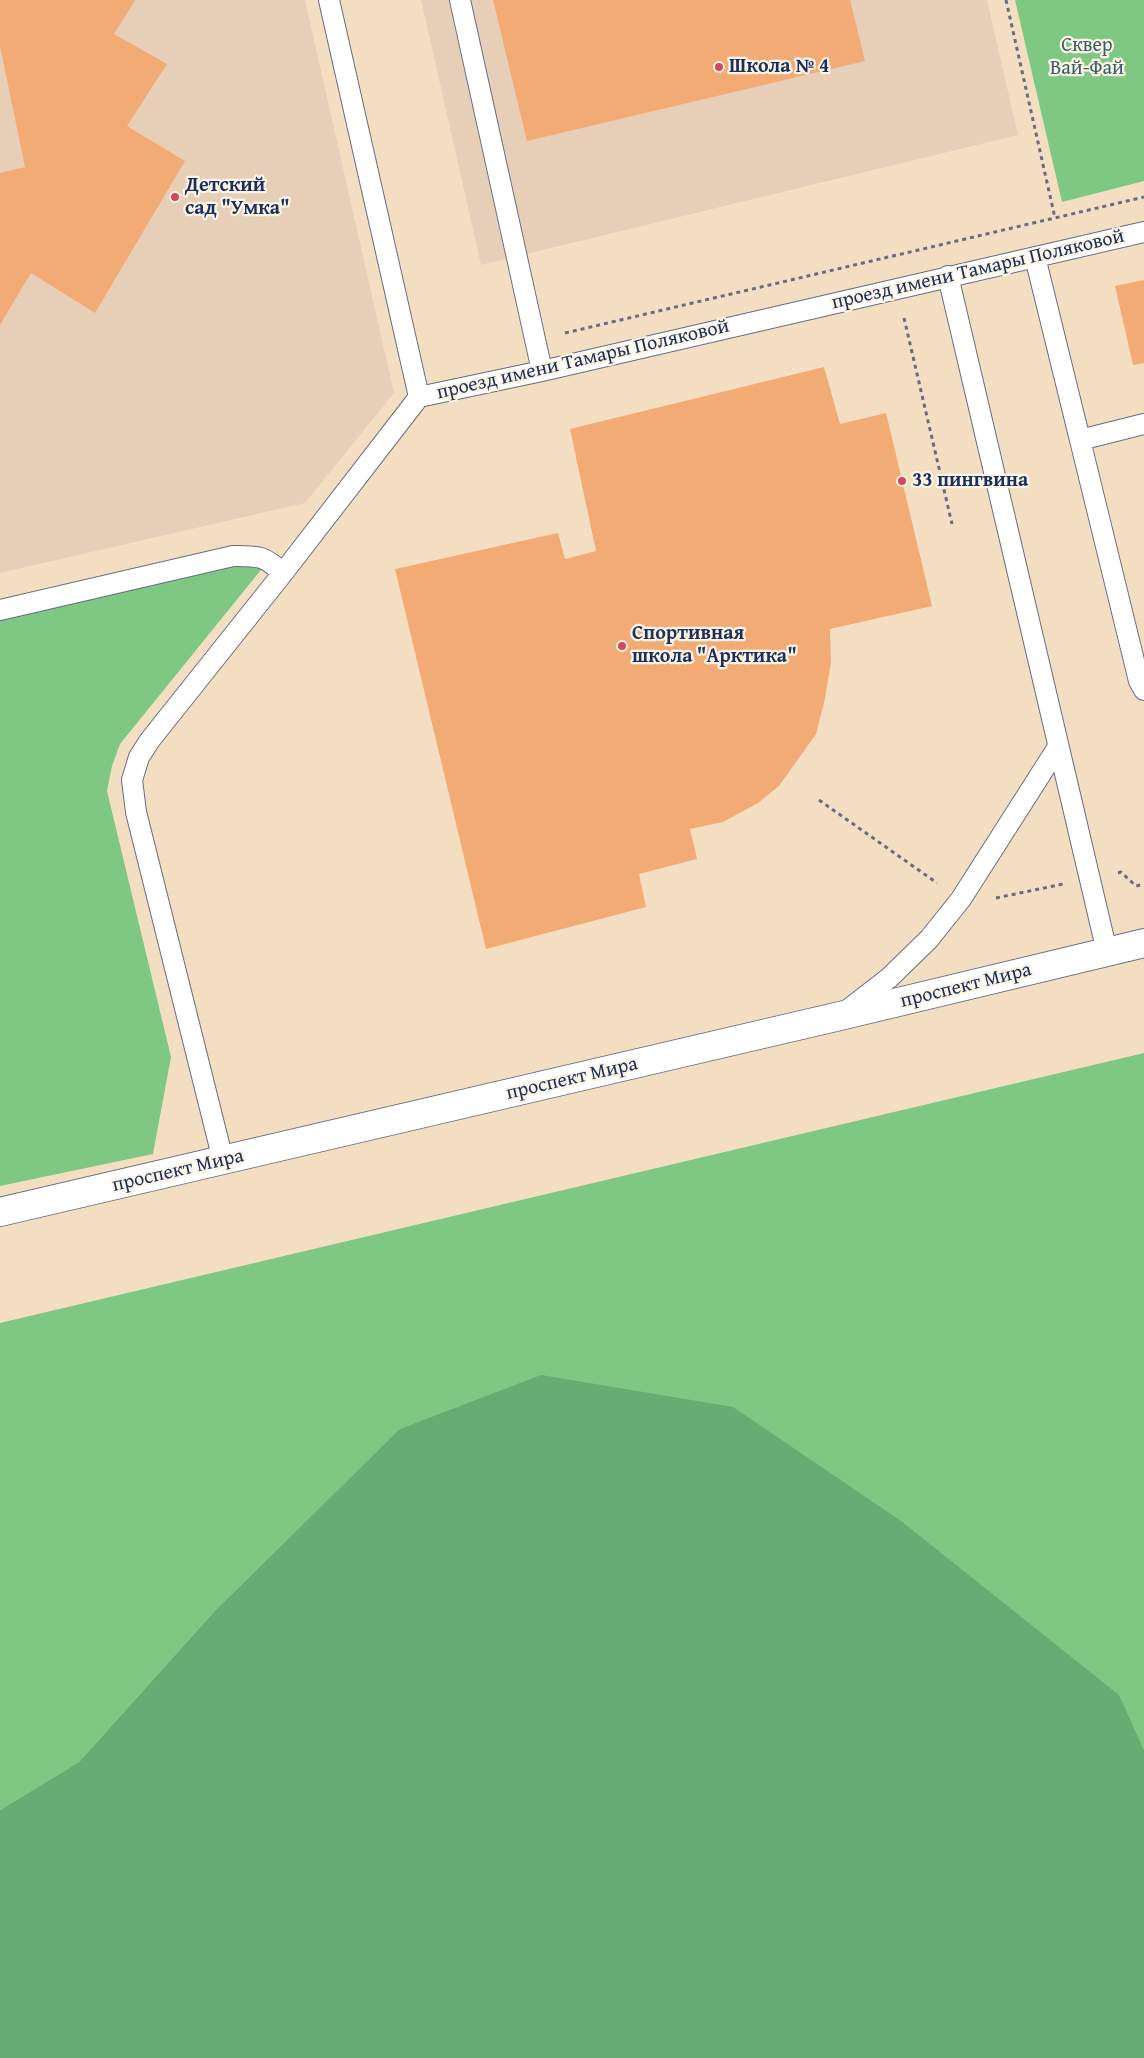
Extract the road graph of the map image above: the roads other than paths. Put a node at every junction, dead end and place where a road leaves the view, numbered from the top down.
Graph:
1 (329, 0) edge
2 (460, 0) edge
3 (1144, 232) edge
4 (1035, 257) junction
5 (948, 276) junction
6 (542, 371) junction
7 (419, 397) junction
8 (1144, 424) edge
9 (1080, 440) junction
10 (283, 573) junction
11 (0, 610) edge
12 (1144, 690) edge
13 (1058, 748) junction
14 (1144, 943) edge
15 (1107, 952) junction
16 (840, 1016) junction
17 (223, 1160) junction
18 (0, 1212) edge

1 - 7 lane, проезд имени Тамары Поляковой
2 - 6 lane
3 - 4 lane, проезд имени Тамары Поляковой
4 - 5 lane, проезд имени Тамары Поляковой
4 - 9 lane
5 - 6 lane, проезд имени Тамары Поляковой
5 - 13 lane
6 - 7 lane, проезд имени Тамары Поляковой
7 - 10 lane
8 - 9 lane
9 - 12 lane
10 - 11 lane
10 - 17 lane
13 - 15 lane
13 - 16 lane
14 - 15 main road, проспект Мира
15 - 16 main road, проспект Мира
16 - 17 main road, проспект Мира
17 - 18 main road, проспект Мира

